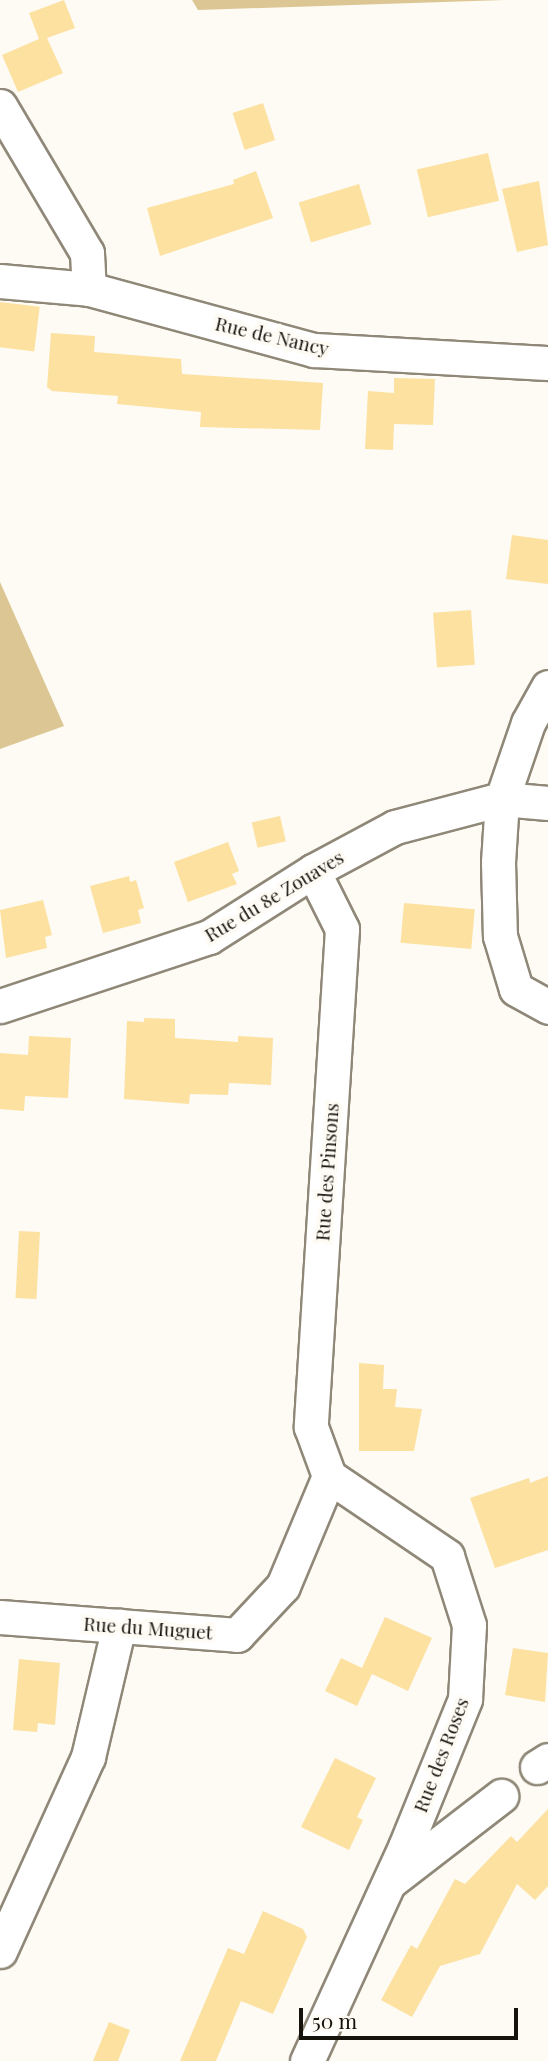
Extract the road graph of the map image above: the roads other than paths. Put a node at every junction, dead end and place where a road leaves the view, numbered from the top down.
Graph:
1 (0, 106) edge
2 (0, 281) edge
3 (89, 289) junction
4 (548, 363) edge
5 (548, 687) edge
6 (524, 801) edge
7 (313, 871) junction
8 (0, 1006) edge
9 (548, 1007) edge
10 (329, 1476) junction
11 (0, 1617) edge
12 (119, 1626) junction
13 (501, 1796) dead end
14 (388, 1883) junction
15 (0, 1951) edge
16 (307, 2061) edge

1 - 3 street
2 - 3 street, Rue de Nancy
3 - 4 street, Rue de Nancy
5 - 6 street
6 - 7 street, Rue du 8e Zouaves
6 - 9 street
7 - 8 street, Rue du 8e Zouaves
7 - 10 street, Rue des Pinsons
10 - 12 street, Rue du Muguet
10 - 14 street, Rue des Roses
11 - 12 street, Rue du Muguet
12 - 15 street
13 - 14 street, Rue des Roses
14 - 16 street, Rue des Roses

